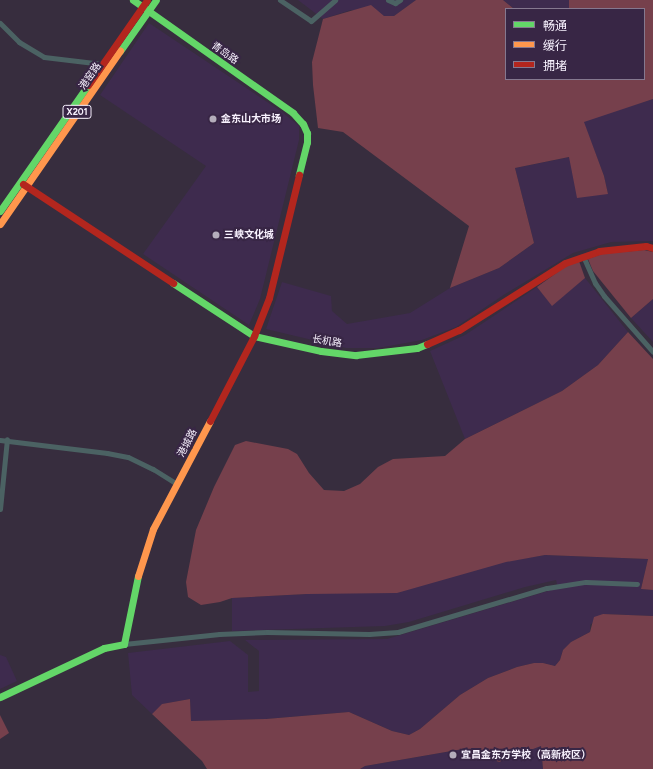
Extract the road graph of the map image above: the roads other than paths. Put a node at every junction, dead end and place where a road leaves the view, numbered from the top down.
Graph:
1 (133, 0) edge
2 (147, 0) edge
3 (156, 0) edge
4 (280, 0) edge
5 (335, 0) edge
6 (388, 0) edge
7 (400, 0) edge
8 (144, 8) junction
9 (0, 23) edge
10 (103, 64) junction
11 (303, 124) joint
12 (23, 184) junction
13 (0, 211) edge
14 (0, 224) edge
15 (653, 248) edge
16 (583, 256) junction
17 (254, 336) junction
18 (653, 352) edge
19 (0, 440) edge
20 (7, 440) junction
21 (177, 484) junction
22 (0, 509) edge
23 (637, 584) dead end
24 (124, 644) junction
25 (0, 697) edge

1 - 8 street, 青岛路
2 - 8 street, 港窑路 / X201
3 - 8 street, 港窑路 / X201
4 - 5 street
6 - 7 street
8 - 10 street, 港窑路 / X201
8 - 11 street, 青岛路
8 - 12 street, 港窑路 / X201
9 - 10 street
10 - 12 street, 港窑路 / X201
11 - 17 street, 港城路
12 - 13 street, 港窑路 / X201
12 - 14 street, 港窑路 / X201
12 - 17 street, 长机路
15 - 16 street, 长机路
16 - 17 street, 长机路
16 - 18 street
17 - 21 street, 港城路
19 - 20 street
20 - 21 street
20 - 22 street
21 - 24 street, 港城路
23 - 24 street
24 - 25 street

